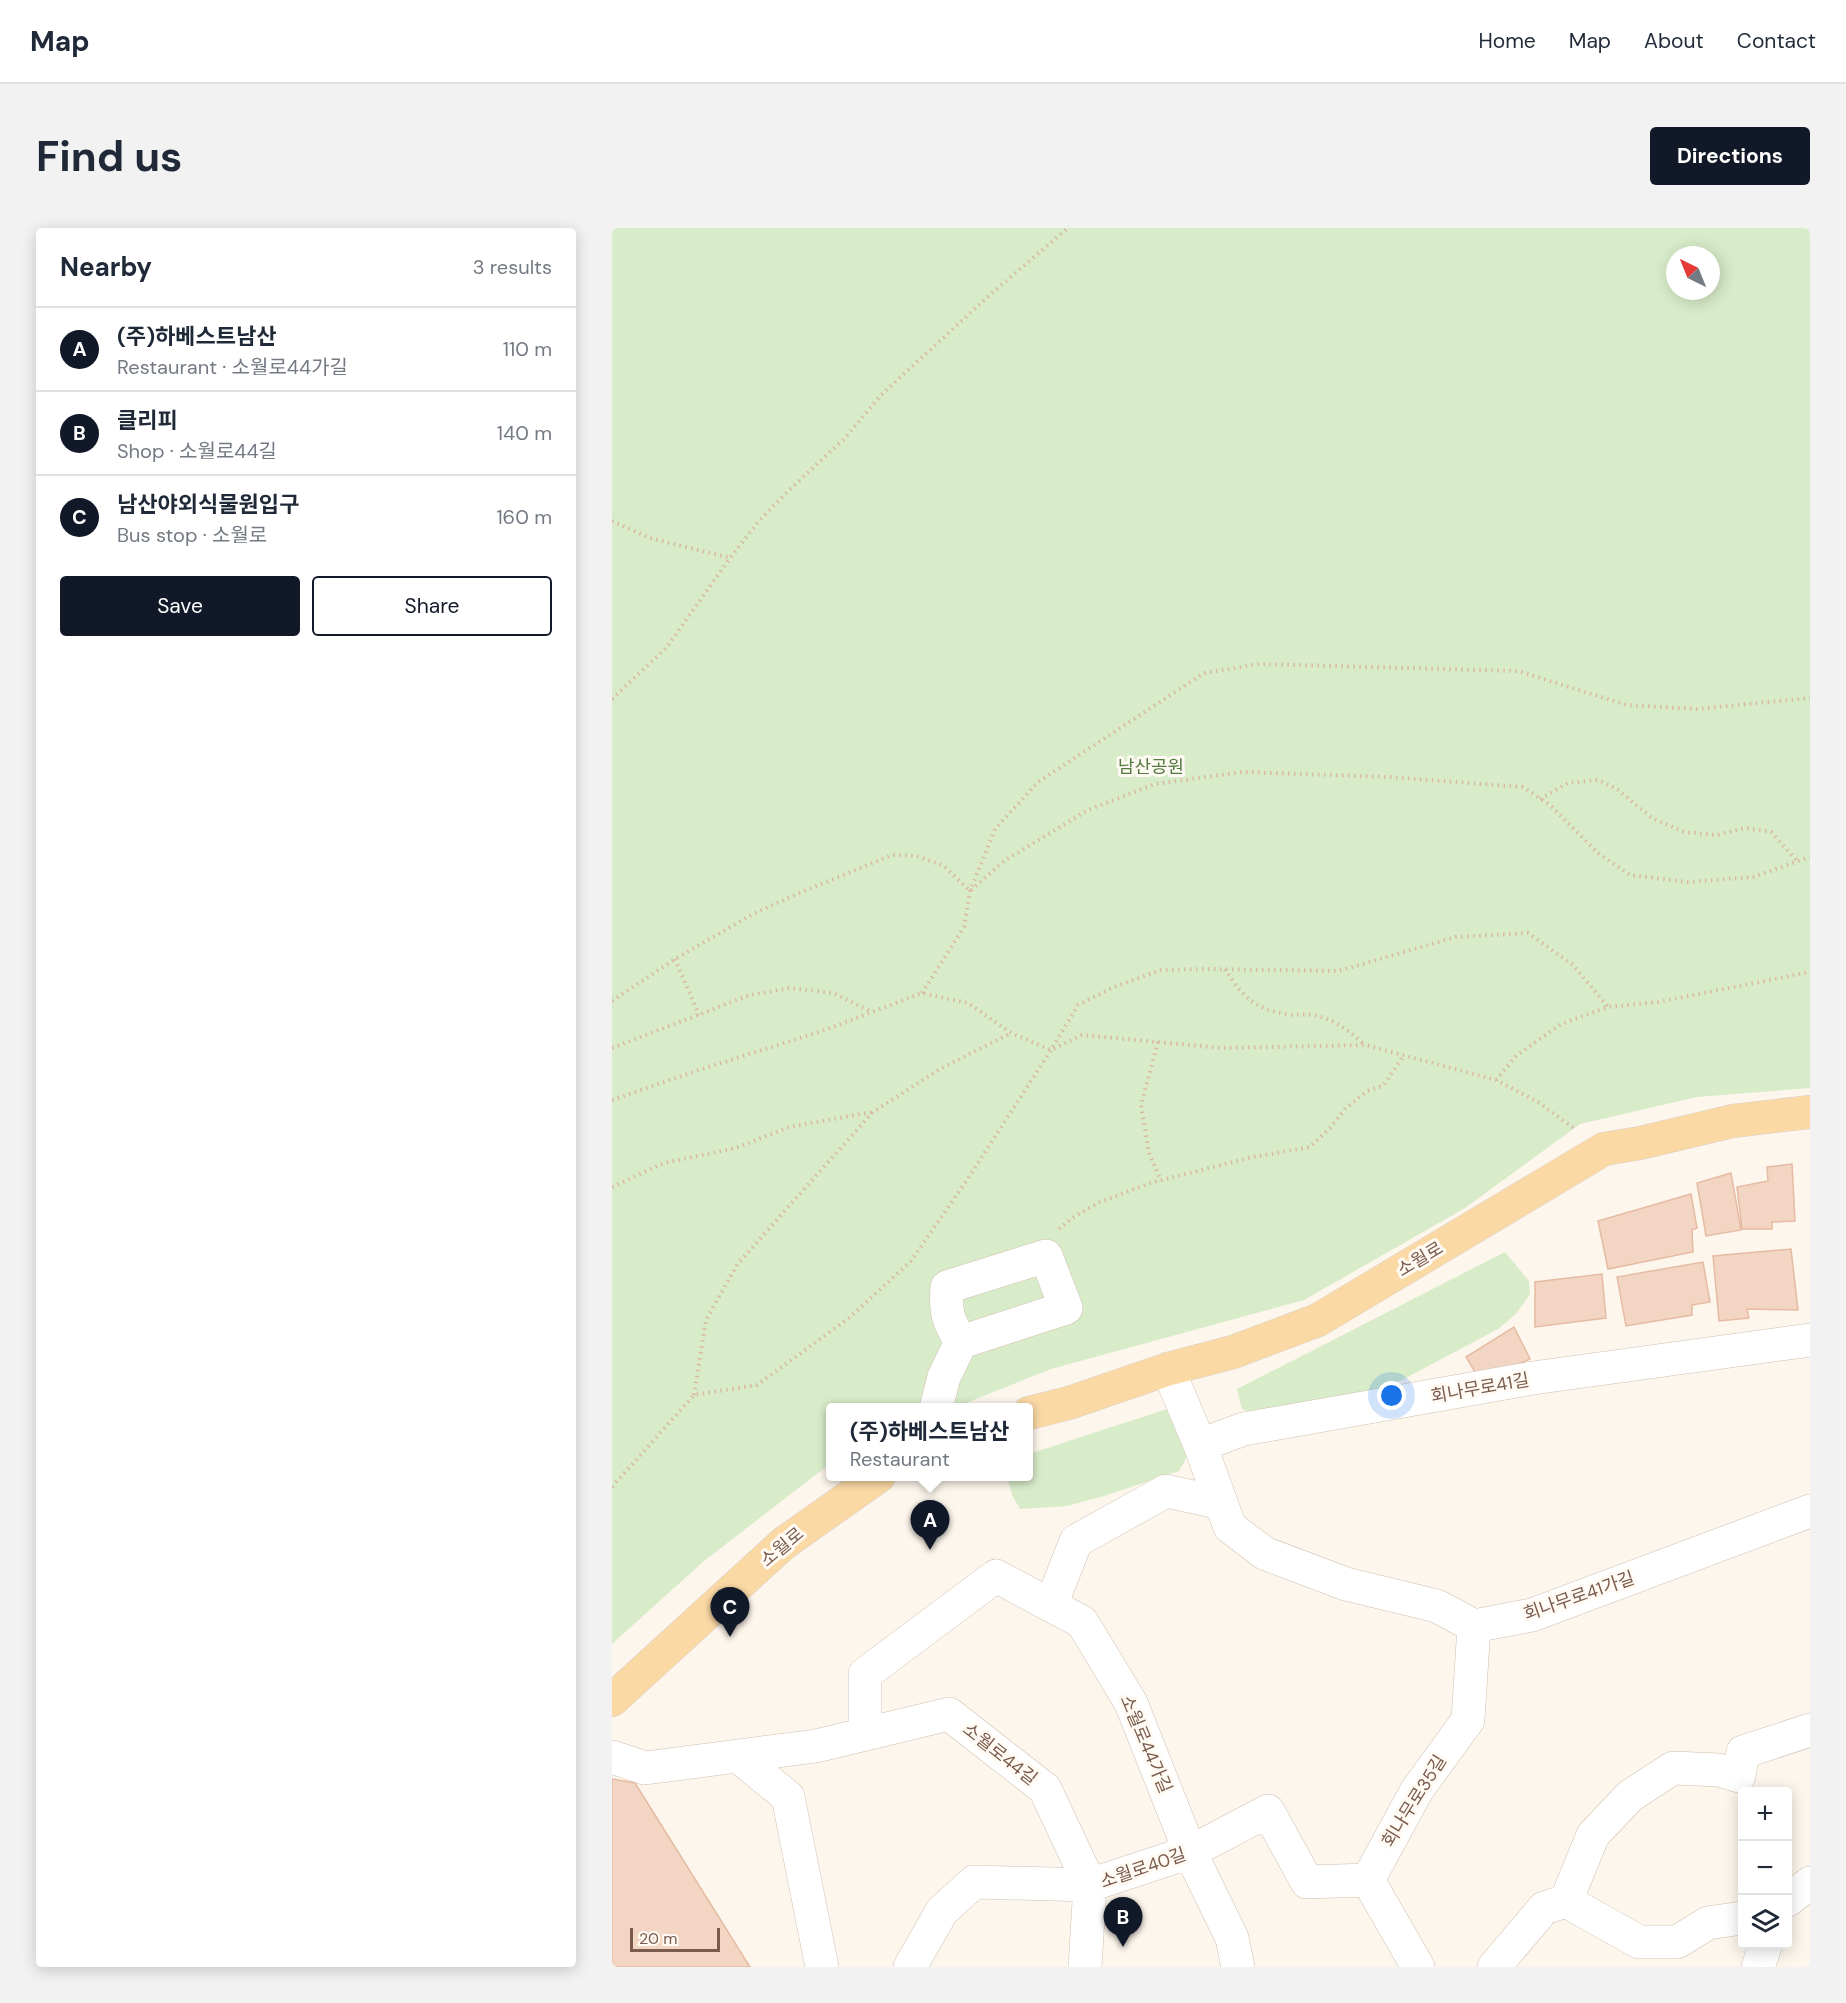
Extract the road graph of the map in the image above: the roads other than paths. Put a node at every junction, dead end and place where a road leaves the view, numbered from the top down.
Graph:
1 (1810, 1112) edge
2 (1810, 1340) edge
3 (961, 1342) junction
4 (1168, 1369) junction
5 (937, 1403) edge
6 (1033, 1412) edge
7 (1200, 1445) junction
8 (872, 1481) edge
9 (1221, 1503) junction
10 (1810, 1510) edge
11 (1051, 1605) junction
12 (1474, 1626) junction
13 (612, 1700) edge
14 (1810, 1730) edge
15 (865, 1734) junction
16 (738, 1756) junction
17 (612, 1757) edge
18 (1190, 1852) junction
19 (1368, 1880) junction
20 (1810, 1883) edge
21 (1090, 1886) junction
22 (1792, 1897) edge
23 (1566, 1901) junction
24 (1738, 1919) edge
25 (1764, 1949) edge
26 (822, 1967) edge
27 (910, 1967) edge
28 (1085, 1967) edge
29 (1238, 1967) edge
30 (1418, 1967) edge
31 (1494, 1967) edge
32 (1758, 1967) edge

1 - 4 main road, 소월로
2 - 7 street, 회나무로41길
3 - 3 street
3 - 5 street
4 - 6 main road, 소월로
4 - 7 street
7 - 9 street
8 - 13 main road, 소월로
9 - 11 street
9 - 12 street
10 - 12 street, 회나무로41가길
11 - 15 street, 소월로44가길
11 - 18 street, 소월로44가길
12 - 19 street, 회나무로35길
14 - 23 street
15 - 16 street, 소월로44길
15 - 21 street, 소월로44길
16 - 17 street, 소월로44길
16 - 26 street
18 - 19 street, 소월로40길
18 - 21 street, 소월로40길
18 - 29 street, 소월로44가길
19 - 30 street
20 - 22 street
21 - 27 street, 소월로40길
21 - 28 street, 소월로44길
23 - 24 street
23 - 31 street
25 - 32 street

